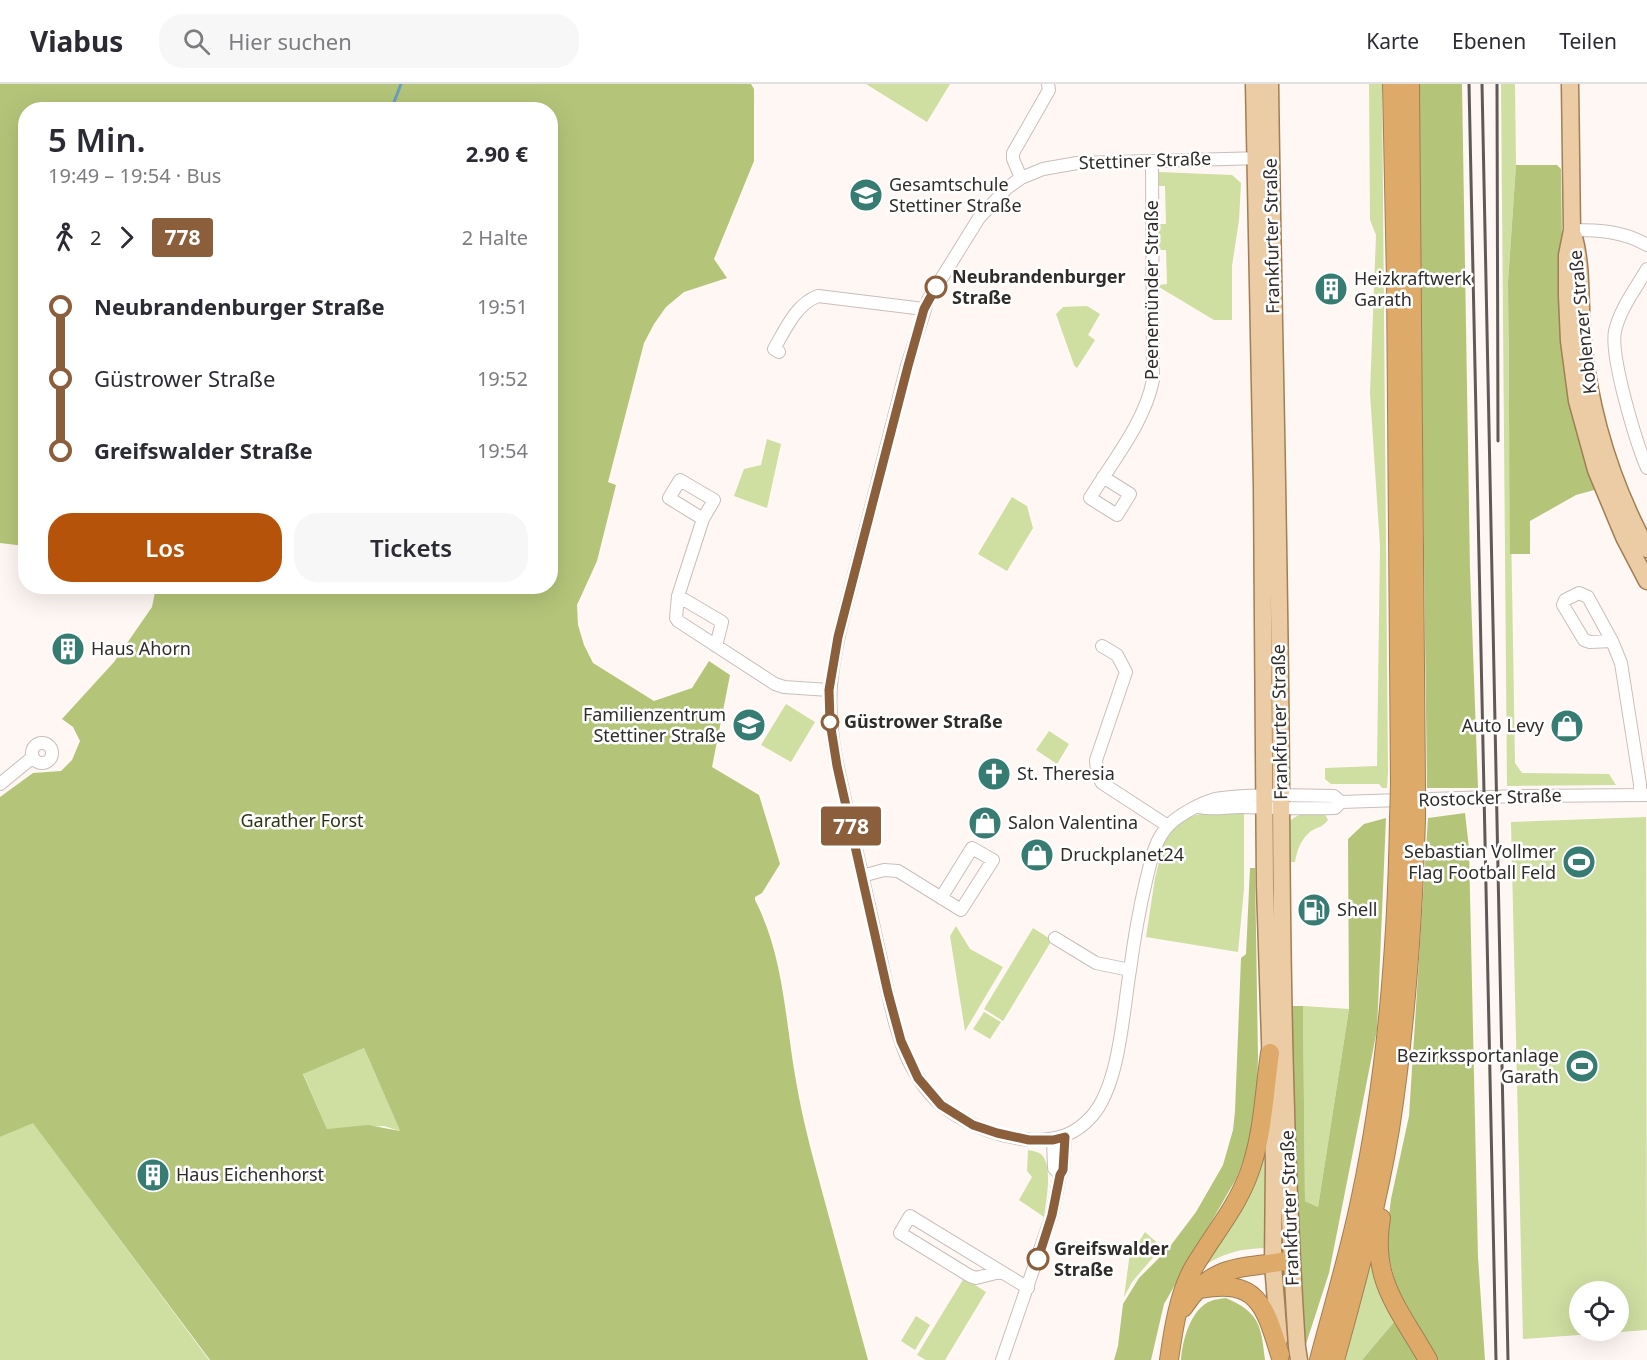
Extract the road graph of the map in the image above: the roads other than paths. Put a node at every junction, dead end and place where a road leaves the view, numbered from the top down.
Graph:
1 (1048, 84) edge
2 (1254, 84) edge
3 (1269, 84) edge
4 (1392, 84) edge
5 (1410, 84) edge
6 (1570, 84) edge
7 (1263, 158) junction
8 (1152, 162) junction
9 (1021, 178) junction
10 (1572, 230) junction
11 (1647, 245) edge
12 (1647, 269) edge
13 (924, 309) junction
14 (779, 352) dead end
15 (1647, 468) edge
16 (1103, 477) dead end
17 (702, 519) dead end
18 (1647, 549) edge
19 (1647, 581) edge
20 (678, 596) junction
21 (1612, 641) junction
22 (716, 646) junction
23 (1102, 646) dead end
24 (829, 690) junction
25 (33, 758) dead end
26 (0, 784) edge
27 (1408, 784) junction
28 (1645, 792) edge
29 (1273, 802) junction
30 (1407, 819) junction
31 (1168, 826) junction
32 (862, 876) junction
33 (941, 898) junction
34 (1055, 938) dead end
35 (1130, 970) junction
36 (1269, 1053) junction
37 (1390, 1130) junction
38 (1059, 1138) junction
39 (1279, 1259) junction
40 (1000, 1272) junction
41 (1028, 1288) junction
42 (1190, 1291) junction
43 (1314, 1356) edge
44 (1280, 1358) edge
45 (1002, 1360) edge
46 (1169, 1360) edge
47 (1299, 1360) edge
48 (1335, 1360) edge
49 (1428, 1360) edge

1 - 9 street
2 - 7 main road, Frankfurter Straße
3 - 7 main road, Frankfurter Straße
4 - 27 highway
5 - 27 highway
6 - 10 main road, Koblenzer Straße
7 - 8 street, Stettiner Straße
7 - 29 main road, Frankfurter Straße
8 - 9 street, Stettiner Straße
8 - 16 street, Peenemünder Straße
9 - 13 street, Stettiner Straße
10 - 11 street
10 - 18 main road, Koblenzer Straße
10 - 19 main road, Koblenzer Straße
12 - 15 street
13 - 14 street
13 - 24 street, Stettiner Straße
17 - 20 street
20 - 22 street
20 - 22 street
21 - 21 street
21 - 28 street
22 - 24 street
23 - 31 street
24 - 32 street, Stettiner Straße
25 - 26 street
27 - 30 highway, bridge
28 - 29 street, Rostocker Straße
29 - 31 street, Rostocker Straße
29 - 36 main road, Frankfurter Straße
29 - 39 main road, Frankfurter Straße
30 - 37 highway
30 - 43 highway
31 - 35 street, Rostocker Straße
32 - 33 street
32 - 38 street, Stettiner Straße
33 - 33 street
34 - 35 street
35 - 38 street, Rostocker Straße
36 - 39 main road, Frankfurter Straße
36 - 42 highway
37 - 48 highway
37 - 49 highway
38 - 41 street
39 - 42 highway
39 - 44 main road, Frankfurter Straße
39 - 47 main road, Frankfurter Straße
40 - 40 street
40 - 41 street
41 - 45 street
42 - 44 highway
42 - 46 highway

